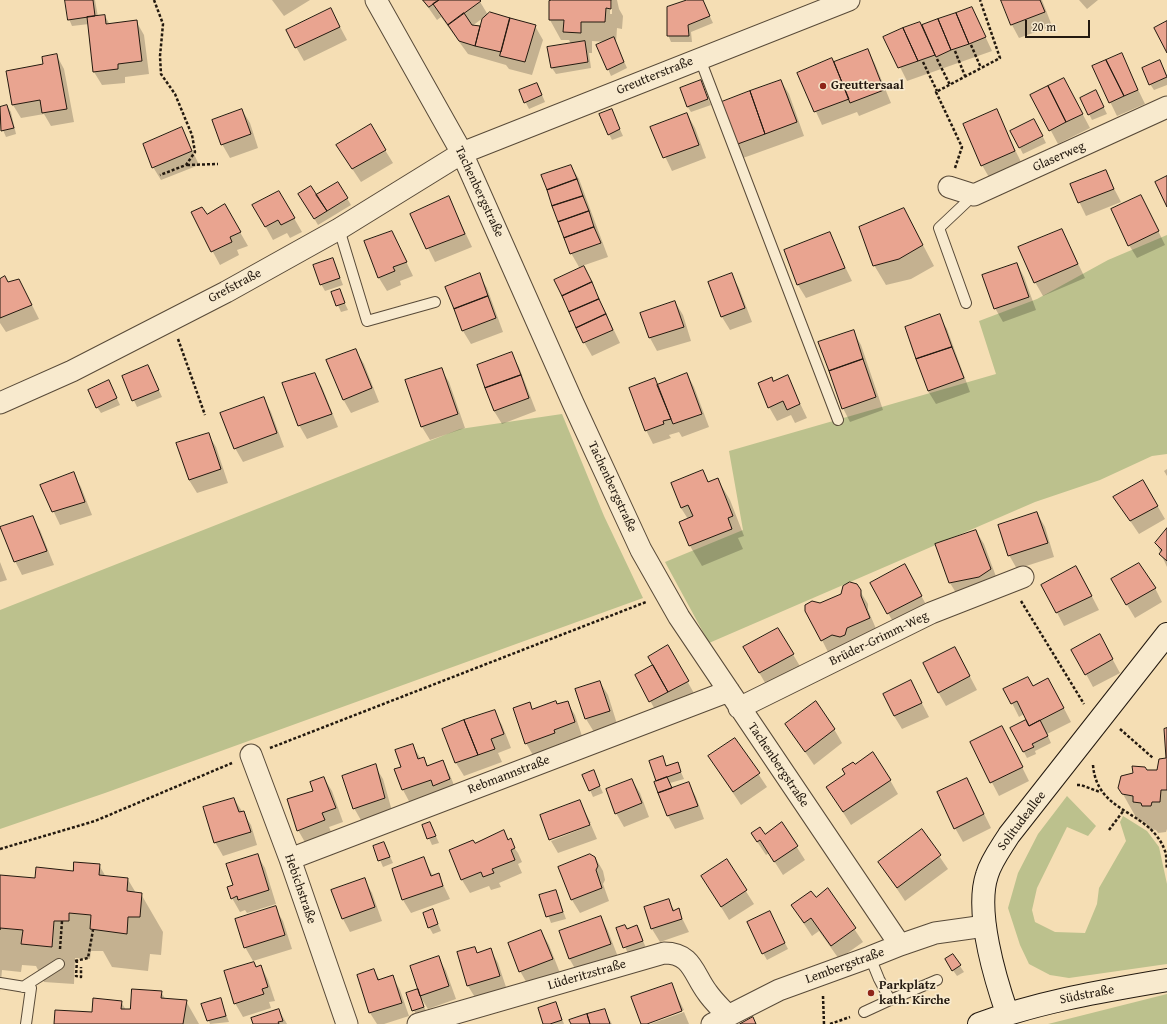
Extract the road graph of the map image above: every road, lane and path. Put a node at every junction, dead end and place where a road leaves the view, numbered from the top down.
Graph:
1 (154, 0) edge
2 (376, 0) edge
3 (849, 0) edge
4 (980, 0) edge
5 (972, 45) dead end
6 (955, 51) dead end
7 (700, 59) junction
8 (937, 59) dead end
9 (923, 62) dead end
10 (981, 68) junction
11 (965, 76) junction
12 (950, 84) junction
13 (938, 91) junction
14 (1167, 107) edge
15 (462, 153) junction
16 (218, 164) dead end
17 (186, 165) junction
18 (160, 175) dead end
19 (949, 187) joint
20 (974, 195) junction
21 (339, 229) junction
22 (435, 302) dead end
23 (966, 303) dead end
24 (171, 320) junction
25 (0, 403) edge
26 (205, 415) dead end
27 (838, 420) dead end
28 (1016, 579) joint
29 (667, 594) junction
30 (1167, 634) edge
31 (734, 700) junction
32 (1106, 725) junction
33 (1077, 750) junction
34 (251, 755) junction
35 (1152, 758) dead end
36 (1071, 786) dead end
37 (1101, 792) junction
38 (1124, 810) junction
39 (1110, 830) dead end
40 (0, 849) edge
41 (290, 859) junction
42 (1167, 869) edge
43 (62, 921) dead end
44 (985, 926) junction
45 (93, 930) dead end
46 (900, 945) junction
47 (870, 958) junction
48 (77, 960) junction
49 (59, 964) junction
50 (81, 967) dead end
51 (937, 980) dead end
52 (1167, 980) edge
53 (0, 983) edge
54 (23, 987) junction
55 (890, 1000) junction
56 (864, 1012) joint
57 (1007, 1013) junction
58 (720, 1020) edge
59 (26, 1024) edge
60 (347, 1024) edge
61 (418, 1024) edge
62 (830, 1024) edge
63 (979, 1024) edge

1 - 17 path
2 - 15 street, Tachenbergstraße
3 - 7 street, Greutterstraße
4 - 10 path
5 - 10 path
6 - 11 path
7 - 15 street, Greutterstraße
7 - 27 lane
8 - 12 path
9 - 13 path
10 - 11 path
11 - 12 path
12 - 13 path
13 - 19 path
14 - 20 street, Glaserweg
15 - 21 street, Grefstraße
15 - 29 street, Tachenbergstraße
16 - 17 path
17 - 18 path
19 - 20 street
20 - 23 lane
21 - 22 lane
21 - 24 street, Grefstraße
24 - 25 street, Grefstraße
24 - 26 path
28 - 31 street, Brüder-Grimm-Weg
28 - 32 path
29 - 31 street, Tachenbergstraße
29 - 34 path
30 - 32 main road, Solitudeallee
31 - 41 street, Rebmannstraße
31 - 46 street, Tachenbergstraße
32 - 33 main road, Solitudeallee
32 - 35 path
33 - 37 path
33 - 44 main road, Solitudeallee
34 - 40 path
34 - 41 street, Hebichstraße
36 - 37 path
37 - 38 path
38 - 39 path
38 - 42 path
41 - 60 street, Hebichstraße
43 - 49 path
44 - 46 street, Lembergstraße
44 - 57 main road, Solitudeallee
45 - 48 path
46 - 47 street, Lembergstraße
47 - 55 lane
47 - 58 street, Lembergstraße
48 - 49 path
48 - 50 path
49 - 54 lane
51 - 55 lane
52 - 57 main road, Südstraße
53 - 54 lane
54 - 59 lane
55 - 56 lane
56 - 62 path
57 - 63 main road
58 - 61 street, Lüderitzstraße

